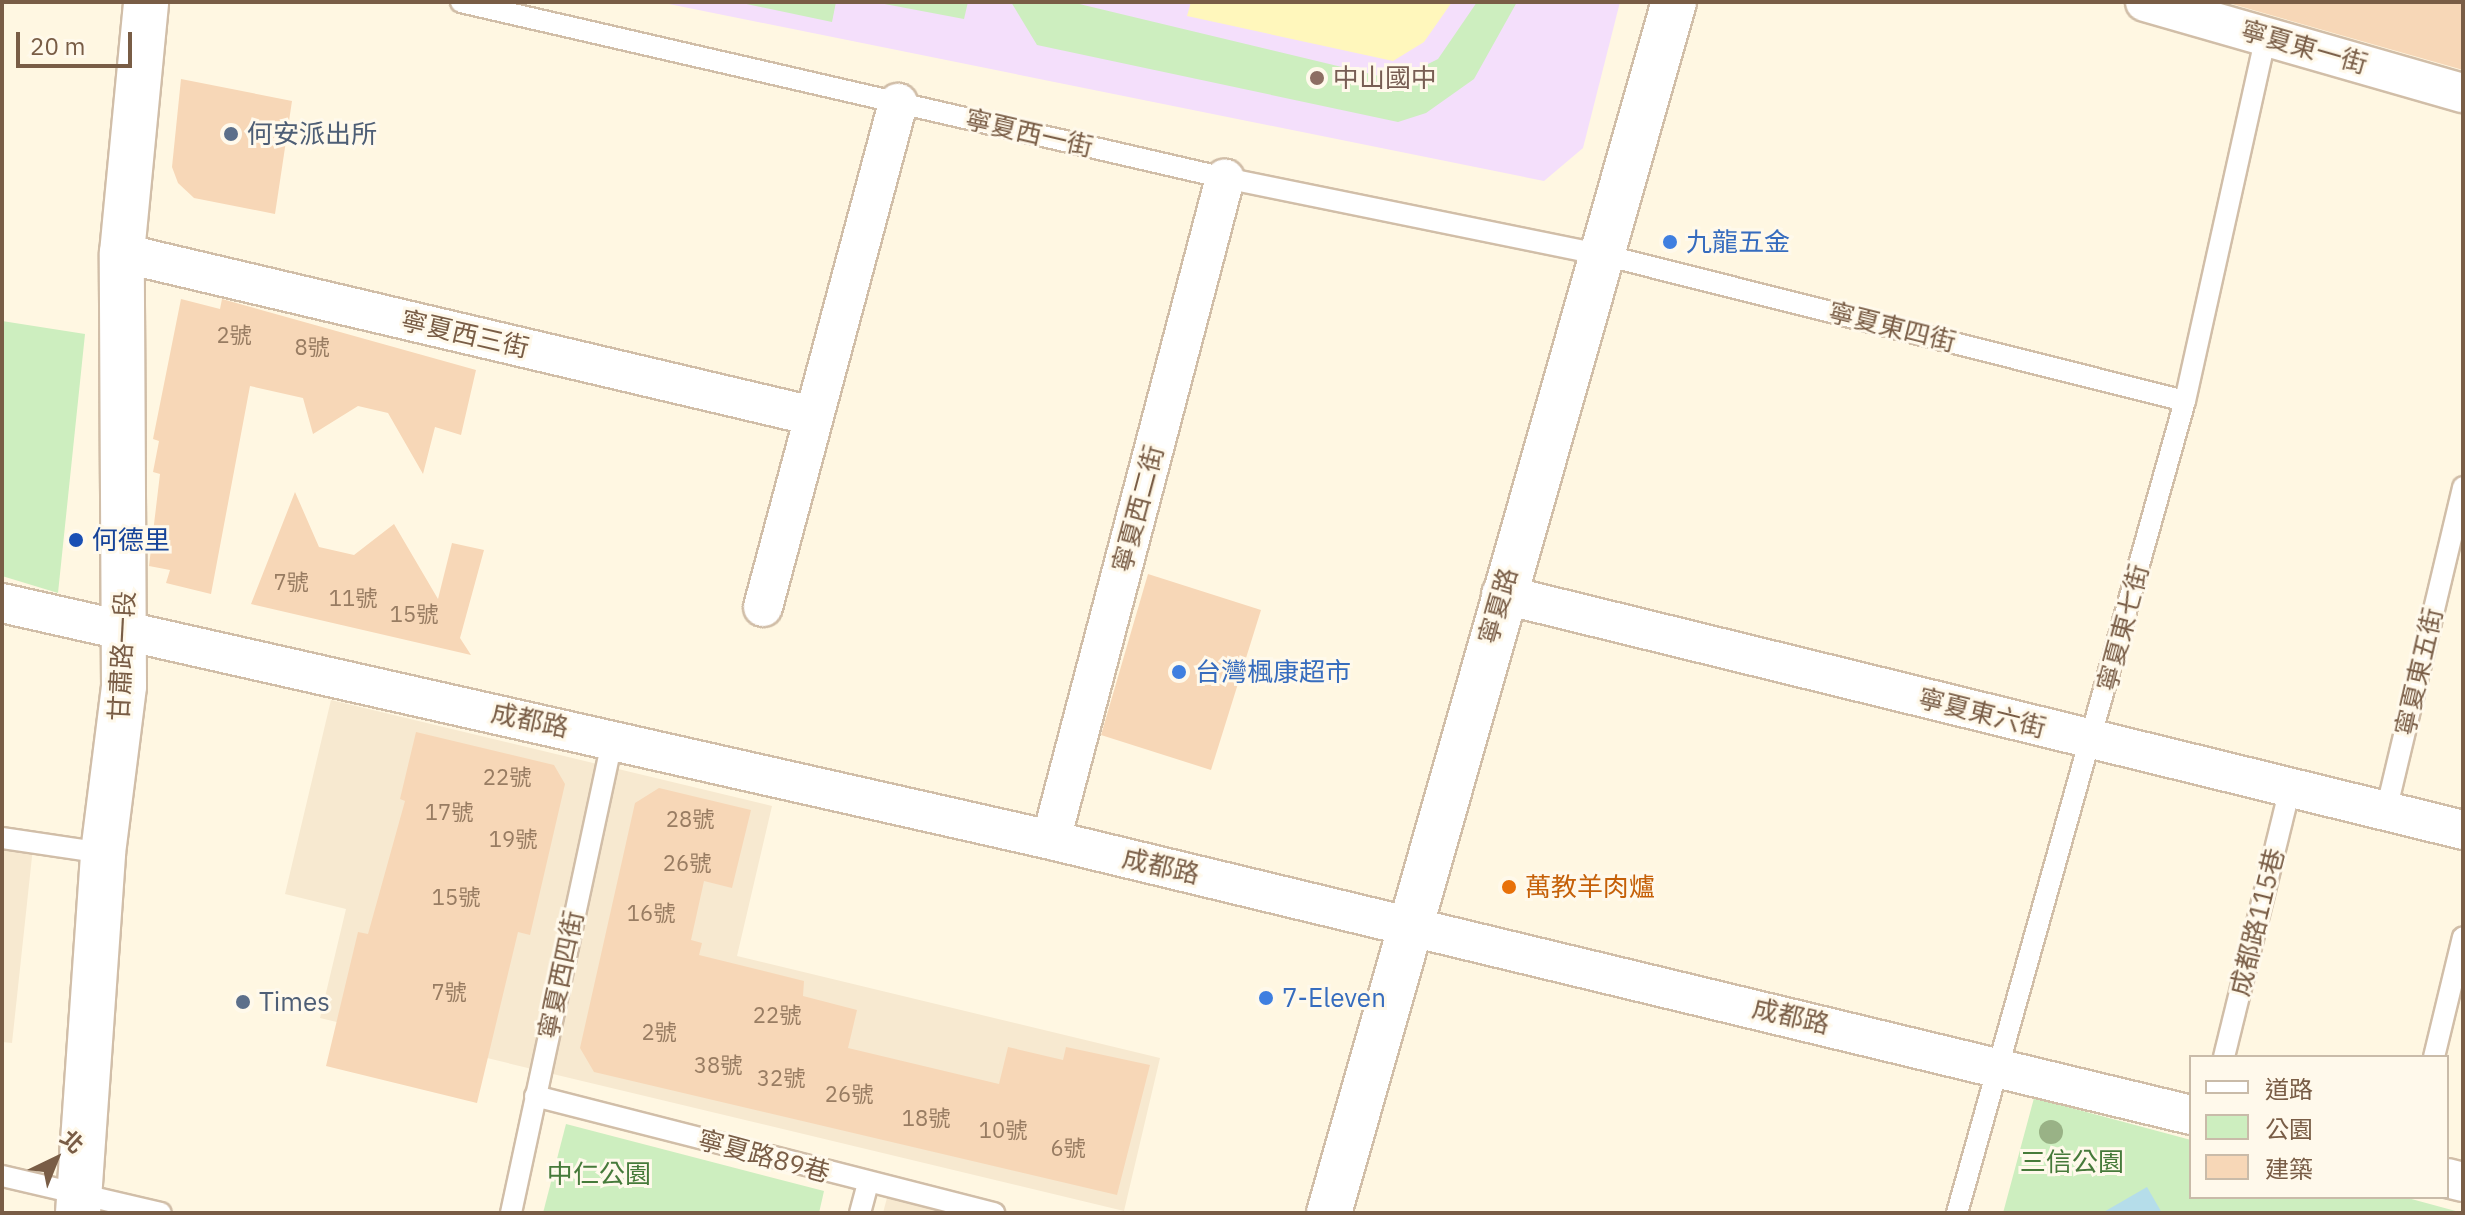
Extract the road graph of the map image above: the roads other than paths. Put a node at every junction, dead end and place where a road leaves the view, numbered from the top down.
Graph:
1 (146, 2) edge
2 (461, 2) edge
3 (1674, 2) edge
4 (2145, 2) edge
5 (2266, 36) junction
6 (2463, 93) edge
7 (898, 103) junction
8 (1225, 178) junction
9 (122, 253) junction
10 (1600, 254) junction
11 (2185, 401) junction
12 (809, 415) junction
13 (2463, 487) edge
14 (1501, 594) junction
15 (2, 603) edge
16 (763, 607) dead end
17 (127, 636) junction
18 (613, 738) junction
19 (2092, 740) junction
20 (2290, 788) junction
21 (2386, 811) junction
22 (2463, 830) edge
23 (2, 838) edge
24 (1051, 840) junction
25 (103, 853) junction
26 (1411, 925) junction
27 (2463, 937) edge
28 (2224, 1055) edge
29 (2434, 1055) edge
30 (1998, 1065) junction
31 (535, 1096) junction
32 (2189, 1114) edge
33 (2, 1176) edge
34 (868, 1184) junction
35 (80, 1205) edge
36 (161, 1213) edge
37 (511, 1213) edge
38 (860, 1213) edge
39 (994, 1213) edge
40 (1329, 1213) edge
41 (1957, 1213) edge

1 - 9 street, 甘肅路一段
2 - 7 lane, 寧夏西一街
3 - 10 street, 寧夏路
4 - 5 street, 寧夏東一街
5 - 6 street, 寧夏東一街
5 - 11 lane, 寧夏東七街
7 - 8 lane, 寧夏西一街
7 - 12 street
8 - 10 lane, 寧夏西一街
8 - 24 street, 寧夏西二街
9 - 12 street, 寧夏西三街
9 - 17 street, 甘肅路一段
10 - 11 lane, 寧夏東四街
10 - 14 street, 寧夏路
11 - 19 lane, 寧夏東七街
12 - 16 street
13 - 21 lane, 寧夏東五街
14 - 19 street, 寧夏東六街
14 - 26 street, 寧夏路
15 - 17 street, 成都路
17 - 18 street, 成都路
17 - 25 street, 甘肅路一段
18 - 24 street, 成都路
18 - 31 lane, 寧夏西四街
19 - 20 street, 寧夏東六街
19 - 30 lane, 寧夏東七街
20 - 21 street, 寧夏東六街
20 - 28 lane, 成都路115巷
21 - 22 street, 寧夏東六街
23 - 25 lane
24 - 26 street, 成都路
25 - 35 street, 甘肅路一段
26 - 30 street, 成都路
26 - 40 street, 寧夏路
27 - 29 lane
30 - 32 street, 成都路
30 - 41 lane, 寧夏東七街
31 - 34 lane, 寧夏路89巷
31 - 37 lane, 寧夏西四街
33 - 35 lane
34 - 38 lane
34 - 39 lane, 寧夏路89巷
35 - 36 lane

